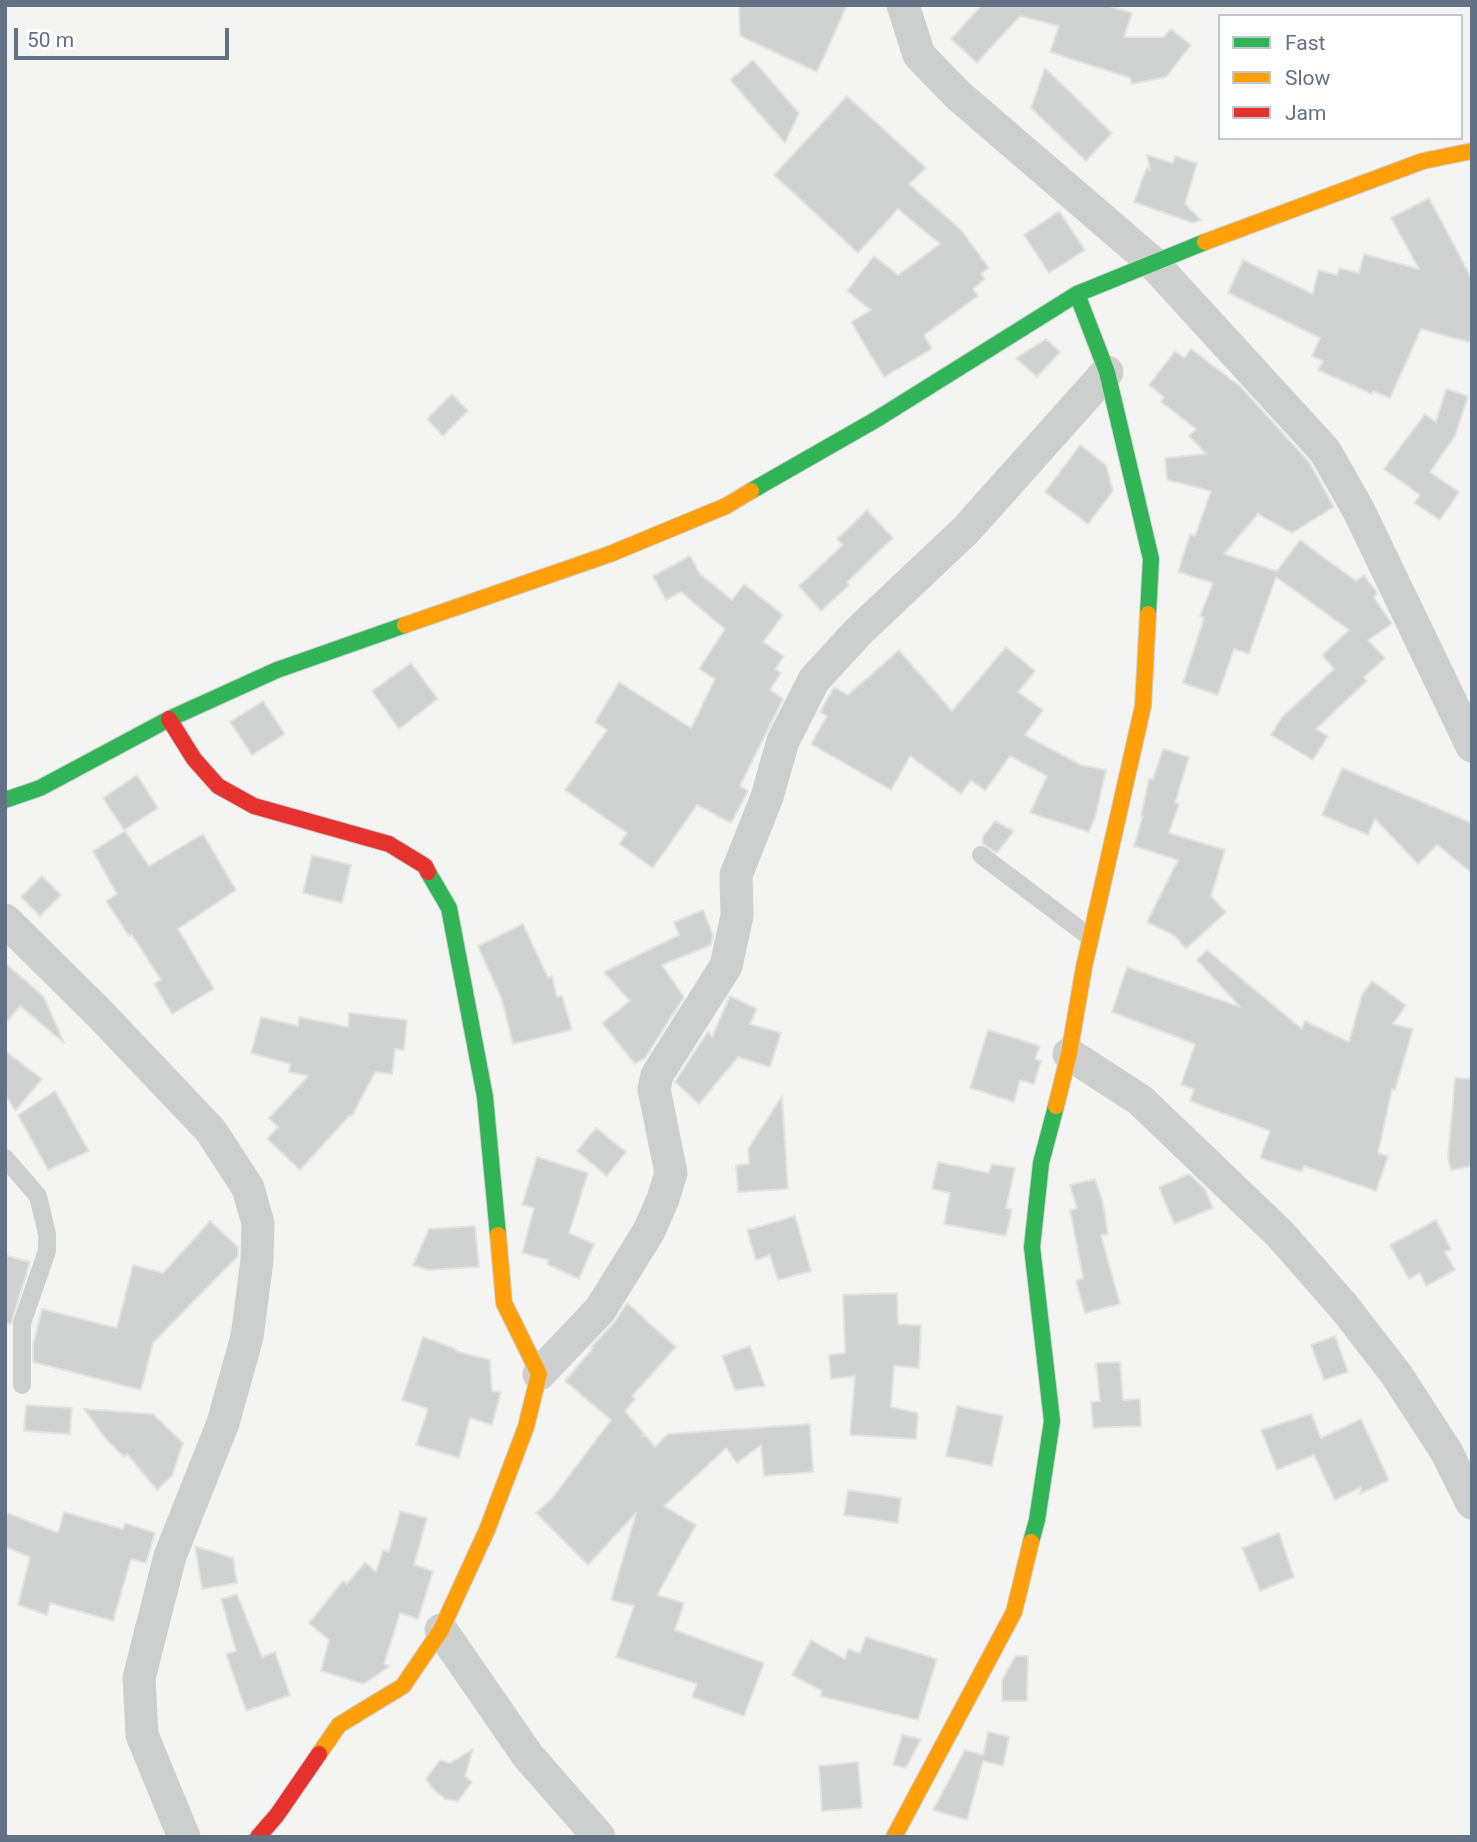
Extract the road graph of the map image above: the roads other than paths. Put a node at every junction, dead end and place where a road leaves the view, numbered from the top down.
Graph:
1 (903, 5) edge
2 (1472, 150) edge
3 (1152, 262) junction
4 (1077, 294) junction
5 (1107, 372) junction
6 (169, 719) junction
7 (1472, 746) edge
8 (5, 800) edge
9 (981, 855) dead end
10 (5, 920) edge
11 (1091, 938) junction
12 (1069, 1054) junction
13 (5, 1158) edge
14 (539, 1374) junction
15 (22, 1385) dead end
16 (1472, 1503) edge
17 (441, 1630) junction
18 (184, 1837) edge
19 (258, 1837) edge
20 (599, 1837) edge
21 (894, 1837) edge

1 - 3 street
2 - 3 street
3 - 4 street
3 - 7 street
4 - 5 street
4 - 6 street
5 - 11 street
5 - 14 street
6 - 8 street
6 - 14 street
9 - 11 lane
10 - 18 street
11 - 12 street
12 - 16 street
12 - 21 street
13 - 15 lane
14 - 17 street
17 - 19 street
17 - 20 street

